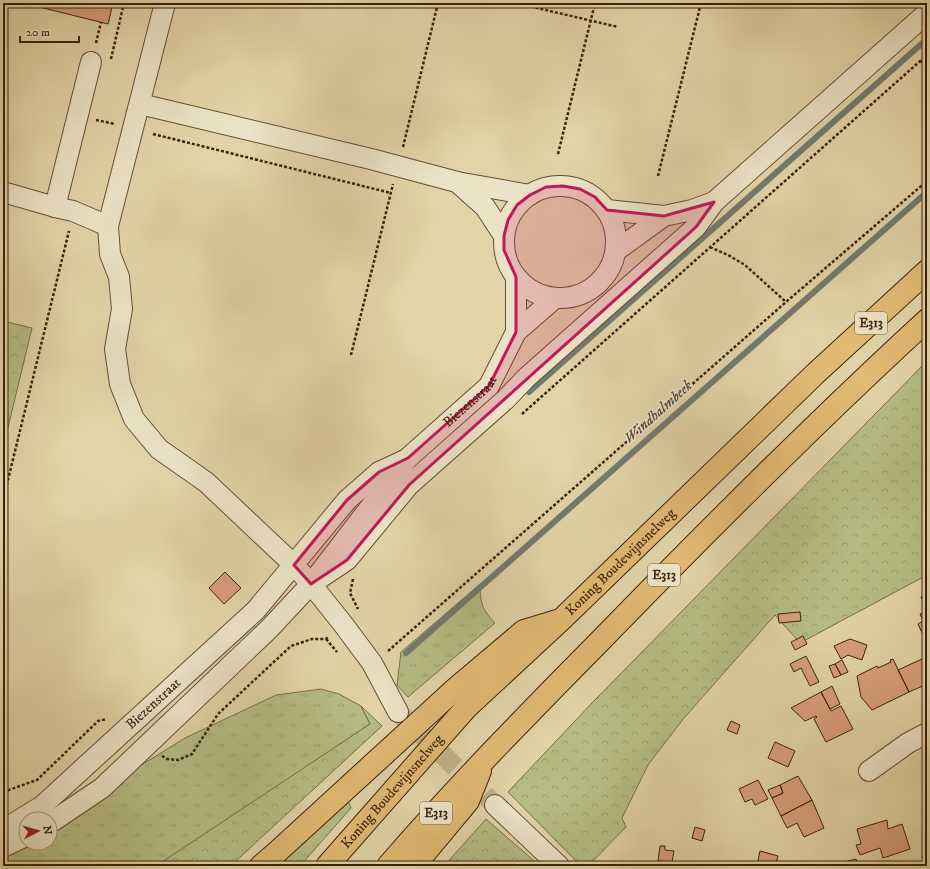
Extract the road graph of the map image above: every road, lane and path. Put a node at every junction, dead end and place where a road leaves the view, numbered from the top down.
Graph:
1 (124, 3) edge
2 (165, 3) edge
3 (516, 3) edge
4 (595, 3) edge
5 (701, 3) edge
6 (927, 13) edge
7 (590, 21) junction
8 (618, 27) dead end
9 (927, 55) edge
10 (921, 60) junction
11 (100, 62) joint
12 (927, 73) edge
13 (140, 104) junction
14 (98, 112) dead end
15 (96, 120) junction
16 (94, 127) dead end
17 (134, 129) junction
18 (558, 154) dead end
19 (658, 176) dead end
20 (927, 181) edge
21 (457, 182) junction
22 (3, 192) edge
23 (391, 193) dead end
24 (530, 195) junction
25 (714, 202) junction
26 (64, 209) junction
27 (607, 210) junction
28 (664, 216) junction
29 (108, 226) junction
30 (504, 236) junction
31 (710, 247) junction
32 (617, 250) junction
33 (927, 271) edge
34 (516, 277) junction
35 (554, 299) junction
36 (786, 302) junction
37 (927, 320) edge
38 (516, 332) junction
39 (521, 414) dead end
40 (408, 458) junction
41 (3, 500) edge
42 (294, 565) junction
43 (354, 578) dead end
44 (311, 584) junction
45 (359, 612) dead end
46 (562, 619) junction
47 (372, 663) junction
48 (398, 712) tunnel mouth
49 (927, 733) edge
50 (484, 760) junction
51 (869, 771) dead end
52 (495, 805) tunnel mouth
53 (58, 818) edge
54 (3, 830) edge
55 (18, 840) edge
56 (3, 847) edge
57 (261, 866) edge
58 (326, 866) edge
59 (388, 866) edge
60 (414, 866) edge
61 (559, 866) edge

1 - 11 path
2 - 13 street
3 - 7 path
4 - 7 path
5 - 19 path
6 - 25 street
7 - 8 path
7 - 18 path
9 - 10 path
10 - 12 path
10 - 31 path
11 - 26 street
13 - 17 street
13 - 21 street
14 - 15 path
15 - 16 path
15 - 17 path
17 - 23 path
17 - 29 street
20 - 36 path
21 - 24 street
21 - 30 street
22 - 26 street
24 - 27 street
24 - 30 street
25 - 28 street
25 - 44 street
26 - 29 street
26 - 41 path
27 - 28 street
27 - 32 street
28 - 32 street
29 - 42 street
30 - 34 street
31 - 36 path
31 - 39 path
32 - 35 street
33 - 46 highway, Koning Boudewijnsnelweg / E313
34 - 35 street
34 - 38 street, Biezenstraat
35 - 38 street, Biezenstraat
36 - 47 path
37 - 50 highway, E313
38 - 40 street, Biezenstraat
40 - 42 street, Biezenstraat
40 - 44 street, Biezenstraat
42 - 44 street
42 - 54 street, Biezenstraat
43 - 45 path
44 - 47 street
44 - 53 street, Biezenstraat
46 - 57 highway
46 - 58 highway, Koning Boudewijnsnelweg / E313
47 - 48 street
49 - 51 street
50 - 59 highway, E313
50 - 60 highway
52 - 61 street
55 - 56 street

